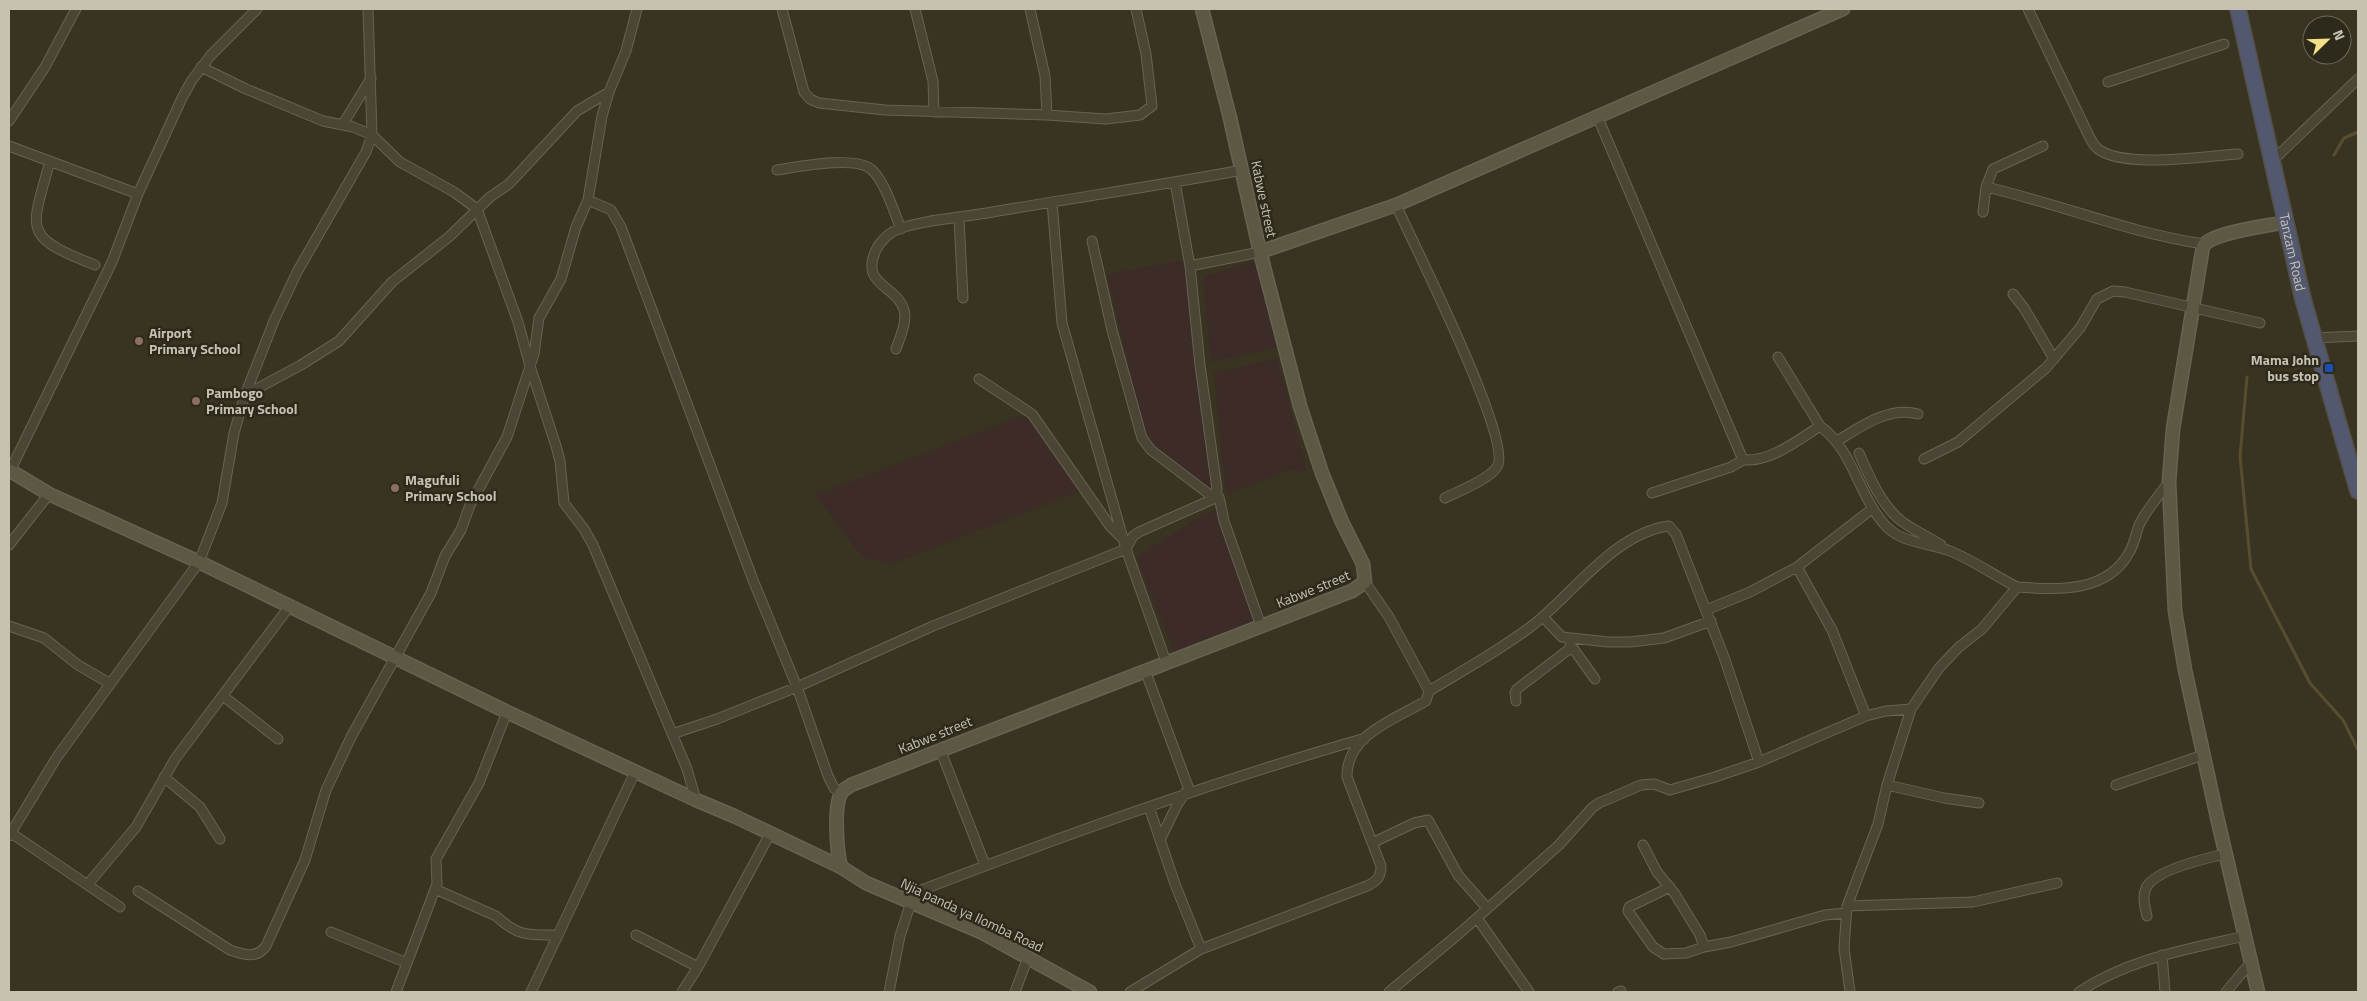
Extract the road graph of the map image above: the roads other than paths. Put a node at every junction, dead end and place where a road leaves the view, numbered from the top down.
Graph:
1 (76, 9) edge
2 (257, 9) edge
3 (368, 9) edge
4 (637, 9) edge
5 (782, 9) edge
6 (915, 9) edge
7 (1030, 9) edge
8 (1136, 9) edge
9 (1202, 9) edge
10 (1843, 9) edge
11 (2028, 9) edge
12 (2238, 9) edge
13 (2224, 44) dead end
14 (201, 67) junction
15 (371, 78) junction
16 (2358, 79) edge
17 (2108, 82) dead end
18 (609, 92) junction
19 (934, 112) junction
20 (1047, 115) junction
21 (1598, 118) junction
22 (9, 122) edge
23 (343, 124) junction
24 (372, 135) junction
25 (9, 146) edge
26 (2043, 146) dead end
27 (2238, 154) dead end
28 (50, 161) junction
29 (2271, 162) junction
30 (778, 170) dead end
31 (1242, 170) junction
32 (1175, 182) junction
33 (1986, 187) junction
34 (138, 194) junction
35 (588, 200) junction
36 (1052, 202) junction
37 (1396, 206) junction
38 (477, 209) junction
39 (1983, 212) dead end
40 (959, 218) junction
41 (2286, 222) junction
42 (901, 229) junction
43 (1092, 241) dead end
44 (2204, 244) junction
45 (1260, 252) junction
46 (95, 265) dead end
47 (1190, 266) junction
48 (2013, 294) dead end
49 (963, 298) dead end
50 (2192, 309) junction
51 (2260, 323) dead end
52 (2358, 336) edge
53 (2314, 338) junction
54 (896, 349) dead end
55 (1778, 357) dead end
56 (2054, 359) junction
57 (530, 366) junction
58 (979, 379) dead end
59 (246, 395) junction
60 (1918, 414) dead end
61 (1820, 426) junction
62 (1837, 441) junction
63 (1859, 453) dead end
64 (1924, 459) dead end
65 (1743, 460) junction
66 (10, 471) edge
67 (2169, 482) junction
68 (2358, 491) edge
69 (1652, 493) dead end
70 (49, 494) junction
71 (1217, 497) junction
72 (1444, 498) dead end
73 (1872, 509) junction
74 (1121, 537) junction
75 (9, 545) edge
76 (1126, 549) junction
77 (1949, 550) junction
78 (199, 562) junction
79 (1797, 567) junction
80 (1365, 582) junction
81 (2018, 587) junction
82 (289, 607) junction
83 (1706, 610) junction
84 (1543, 617) junction
85 (1711, 621) junction
86 (9, 626) edge
87 (1261, 626) junction
88 (1562, 637) junction
89 (1572, 647) junction
90 (394, 658) junction
91 (1166, 662) junction
92 (1145, 670) junction
93 (1595, 679) dead end
94 (110, 683) junction
95 (797, 687) junction
96 (1429, 692) junction
97 (223, 696) junction
98 (1516, 701) dead end
99 (1911, 709) junction
100 (507, 712) junction
101 (1866, 716) junction
102 (672, 734) junction
103 (278, 739) dead end
104 (1362, 739) junction
105 (940, 749) junction
106 (2203, 754) junction
107 (1758, 762) junction
108 (636, 772) junction
109 (164, 777) junction
110 (2116, 784) dead end
111 (1887, 786) junction
112 (1188, 792) junction
113 (842, 793) junction
114 (696, 800) junction
115 (1979, 803) dead end
116 (1148, 807) junction
117 (10, 834) edge
118 (770, 834) junction
119 (220, 839) dead end
120 (1160, 840) junction
121 (1372, 843) junction
122 (1643, 845) dead end
123 (2225, 854) junction
124 (985, 865) junction
125 (841, 867) junction
126 (2057, 883) dead end
127 (88, 884) junction
128 (1670, 887) junction
129 (435, 889) junction
130 (138, 891) dead end
131 (906, 900) junction
132 (120, 907) dead end
133 (1487, 908) junction
134 (1847, 909) junction
135 (2147, 916) dead end
136 (1477, 918) junction
137 (331, 932) dead end
138 (558, 935) junction
139 (636, 935) dead end
140 (2245, 936) junction
141 (1704, 946) junction
142 (1201, 949) junction
143 (2162, 955) junction
144 (1028, 956) junction
145 (2251, 962) junction
146 (407, 963) junction
147 (698, 967) junction
148 (396, 992) edge
149 (531, 992) edge
150 (682, 992) edge
151 (889, 992) edge
152 (1015, 992) edge
153 (1090, 992) edge
154 (1130, 992) edge
155 (1389, 992) edge
156 (1529, 992) edge
157 (1850, 992) edge
158 (2079, 992) edge
159 (2165, 992) edge
160 (2226, 992) edge
161 (2258, 992) edge

1 - 22 street
2 - 14 street
3 - 15 street
4 - 18 street
5 - 19 street
6 - 19 street
7 - 20 street
8 - 20 street
9 - 31 main road, Kabwe street
10 - 21 main road
11 - 27 street
12 - 29 highway, Tanzam Road
13 - 17 street
14 - 23 street
14 - 34 street
15 - 23 street
15 - 24 street
16 - 29 street
18 - 35 street
18 - 38 street
19 - 20 street
21 - 37 main road
21 - 65 street
23 - 24 street
24 - 38 street
24 - 59 street
25 - 28 street
26 - 33 street
28 - 34 street
28 - 46 street
29 - 41 highway, Tanzam Road
30 - 42 street
31 - 32 street
31 - 45 main road, Kabwe street
32 - 36 street
32 - 47 street
33 - 39 street
33 - 44 street
34 - 66 street
35 - 57 street
35 - 95 street
36 - 40 street
36 - 74 street
37 - 45 main road
37 - 72 street
38 - 57 street
38 - 59 street
40 - 42 street
40 - 49 street
41 - 44 main road
41 - 53 highway, Tanzam Road
42 - 54 street
43 - 71 street
44 - 50 main road
45 - 47 street
45 - 80 main road, Kabwe street
47 - 71 street
48 - 56 street
50 - 51 street
50 - 56 street
50 - 67 main road
52 - 53 street
53 - 68 highway, Tanzam Road
55 - 61 street
56 - 64 street
57 - 90 street
57 - 102 street
58 - 74 street
59 - 78 street
60 - 62 street
61 - 62 street
61 - 65 street
62 - 73 street
63 - 77 street
65 - 69 street
66 - 70 main road, Njia panda ya Ilomba Road
67 - 81 street
67 - 106 main road
70 - 75 street
70 - 78 main road, Njia panda ya Ilomba Road
71 - 76 street
71 - 87 street
73 - 77 street
73 - 79 street
74 - 76 street
76 - 91 street
76 - 95 street
77 - 81 street
78 - 82 main road, Njia panda ya Ilomba Road
78 - 94 street
79 - 83 street
79 - 101 street
80 - 87 main road, Kabwe street
80 - 96 street
81 - 99 street
82 - 90 main road, Njia panda ya Ilomba Road
82 - 97 street
83 - 84 street
83 - 85 street
84 - 88 street
84 - 96 street
85 - 88 street
85 - 107 street
86 - 94 street
87 - 91 main road, Kabwe street
88 - 89 street
89 - 93 street
89 - 98 street
90 - 100 main road, Njia panda ya Ilomba Road
90 - 130 street
91 - 92 main road, Kabwe street
92 - 105 main road, Kabwe street
92 - 112 street
94 - 117 street
95 - 102 street
95 - 113 street
96 - 104 street
97 - 103 street
97 - 109 street
99 - 101 street
99 - 111 street
100 - 108 main road, Njia panda ya Ilomba Road
100 - 129 street
101 - 107 street
102 - 114 street
104 - 112 street
104 - 121 street
105 - 113 main road, Kabwe street
105 - 124 street
106 - 110 street
106 - 123 main road
107 - 133 street
108 - 114 main road, Njia panda ya Ilomba Road
108 - 138 street
109 - 119 street
109 - 127 street
111 - 115 street
111 - 134 street
112 - 116 street
112 - 120 street
113 - 125 main road
114 - 118 main road, Njia panda ya Ilomba Road
116 - 120 street
116 - 124 street
117 - 127 street
118 - 125 main road, Njia panda ya Ilomba Road
118 - 147 street
120 - 142 street
121 - 133 street
121 - 142 street
122 - 128 street
123 - 135 street
123 - 140 main road
124 - 131 street
125 - 131 main road, Njia panda ya Ilomba Road
126 - 134 street
127 - 132 street
128 - 141 street
128 - 141 street
129 - 138 street
129 - 146 street
131 - 144 main road, Njia panda ya Ilomba Road
131 - 151 street
133 - 136 street
134 - 141 street
134 - 157 street
136 - 155 street
136 - 156 street
137 - 146 street
138 - 149 street
139 - 147 street
140 - 143 street
140 - 145 main road
142 - 154 street
143 - 158 street
143 - 159 street
144 - 152 street
144 - 153 main road, Njia panda ya Ilomba Road
145 - 160 street
145 - 161 main road
146 - 148 street
147 - 150 street

